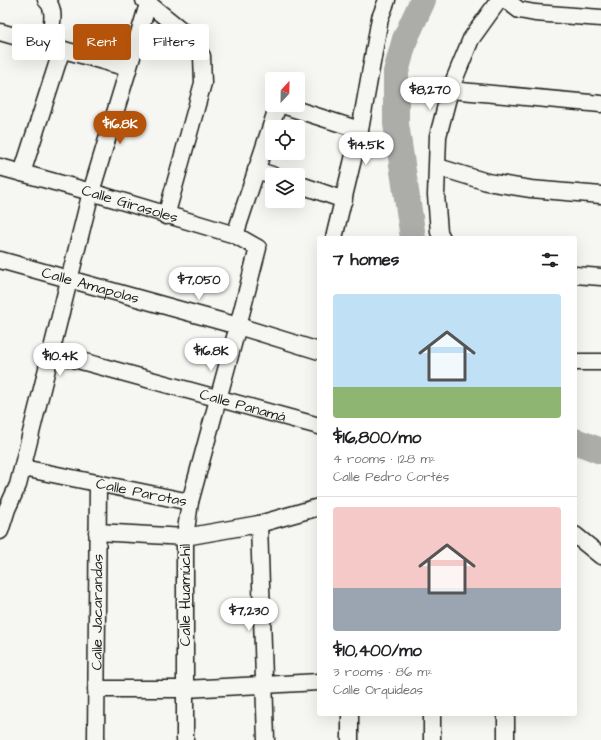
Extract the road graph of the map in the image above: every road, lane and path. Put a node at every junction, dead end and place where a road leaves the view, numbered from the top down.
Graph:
1 (46, 0) edge
2 (387, 0) edge
3 (500, 0) edge
4 (506, 0) edge
5 (146, 2) edge
6 (601, 18) edge
7 (54, 24) edge
8 (0, 32) edge
9 (12, 35) edge
10 (65, 49) edge
11 (51, 60) edge
12 (128, 68) junction
13 (450, 90) junction
14 (601, 104) edge
15 (276, 112) edge
16 (304, 112) edge
17 (360, 130) junction
18 (0, 167) edge
19 (438, 167) junction
20 (256, 170) junction
21 (22, 173) junction
22 (265, 173) edge
23 (305, 186) edge
24 (91, 192) junction
25 (601, 195) edge
26 (344, 200) junction
27 (166, 216) junction
28 (235, 235) junction
29 (335, 236) edge
30 (441, 236) edge
31 (0, 260) edge
32 (577, 275) edge
33 (601, 277) edge
34 (70, 280) junction
35 (238, 326) junction
36 (317, 351) edge
37 (52, 353) junction
38 (577, 362) edge
39 (601, 362) edge
40 (219, 398) junction
41 (317, 425) edge
42 (22, 468) junction
43 (98, 483) junction
44 (190, 502) junction
45 (3, 508) edge
46 (317, 508) edge
47 (259, 524) junction
48 (0, 531) edge
49 (98, 532) junction
50 (186, 537) junction
51 (577, 537) edge
52 (601, 556) edge
53 (317, 682) edge
54 (264, 684) junction
55 (96, 689) junction
56 (185, 689) junction
57 (350, 716) edge
58 (432, 716) edge
59 (506, 716) edge
60 (96, 740) edge
61 (185, 740) edge
62 (266, 740) edge
63 (350, 740) edge
64 (432, 740) edge
65 (506, 740) edge

1 - 7 street
2 - 17 street
3 - 13 street
4 - 6 street
5 - 12 street
5 - 27 street
8 - 9 street
10 - 12 street
11 - 21 street
12 - 24 street
13 - 14 street
13 - 19 street
15 - 20 street
16 - 17 street
17 - 26 street
18 - 21 street, Calle Girasoles
19 - 25 street
19 - 30 street
20 - 22 street
20 - 28 street
21 - 24 street, Calle Girasoles
23 - 26 street
24 - 27 street, Calle Girasoles
24 - 34 street
26 - 29 street
27 - 28 street, Calle Girasoles
28 - 35 street, Calle Girasoles
31 - 34 street, Calle Amapolas
32 - 33 street
34 - 35 street, Calle Amapolas
34 - 37 street
35 - 36 street, Calle Amapolas
35 - 40 street
37 - 40 street, Calle Panamá
37 - 42 street
38 - 39 street
40 - 41 street, Calle Panamá
40 - 44 street
42 - 43 street, Calle Parotas
42 - 45 street
43 - 44 street, Calle Parotas
43 - 49 street, Calle Jacarandas
44 - 50 street, Calle Parotas
45 - 48 street
46 - 47 street
47 - 50 street
47 - 54 street
49 - 50 street, Calle Huamúchil
49 - 55 street, Calle Jacarandas
50 - 56 street, Calle Huamúchil
51 - 52 street
53 - 54 street
54 - 56 street
54 - 62 street
55 - 56 street
55 - 60 street, Calle Jacarandas
56 - 61 street, Calle Huamúchil
57 - 63 street
58 - 64 street
59 - 65 street

